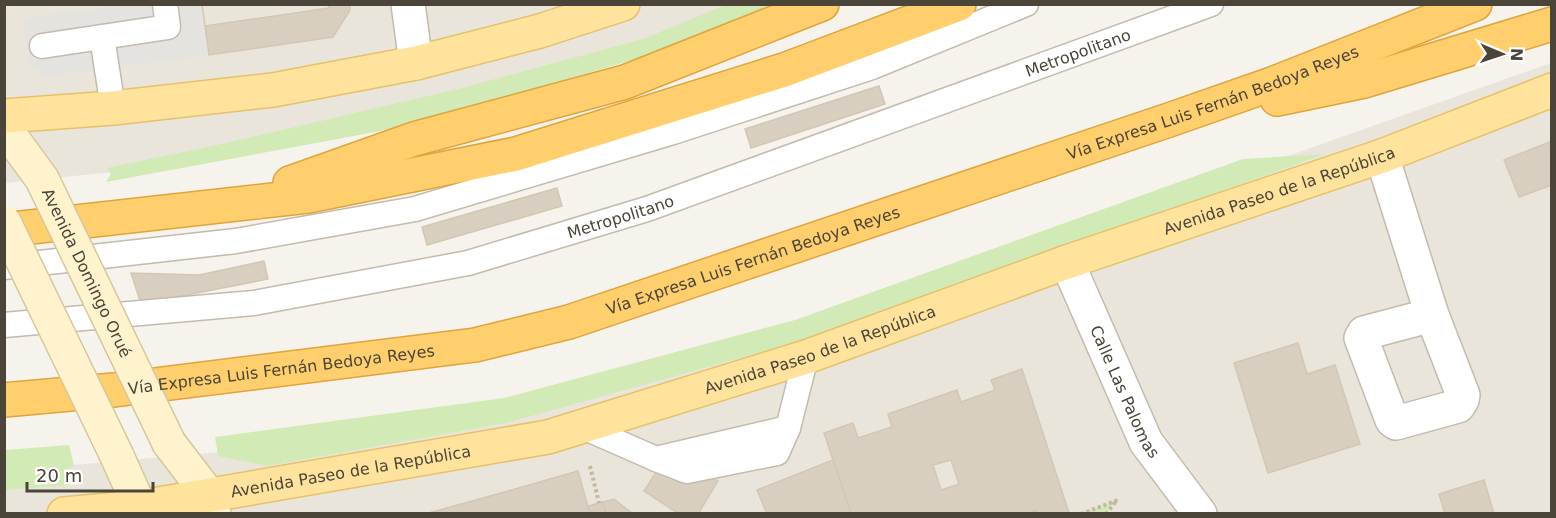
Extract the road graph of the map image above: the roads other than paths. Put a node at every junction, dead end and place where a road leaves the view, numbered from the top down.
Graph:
1 (165, 4) edge
2 (408, 4) edge
3 (623, 4) edge
4 (822, 4) edge
5 (958, 4) edge
6 (1026, 4) edge
7 (1211, 4) edge
8 (1475, 4) edge
9 (1551, 24) edge
10 (102, 37) junction
11 (42, 46) dead end
12 (416, 63) junction
13 (1551, 90) edge
14 (113, 108) junction
15 (4, 116) edge
16 (1169, 120) junction
17 (4, 128) edge
18 (1382, 156) junction
19 (224, 206) junction
20 (4, 222) edge
21 (4, 230) edge
22 (1067, 262) junction
23 (4, 267) edge
24 (1432, 315) dead end
25 (4, 325) edge
26 (806, 357) junction
27 (4, 400) edge
28 (580, 426) junction
29 (211, 504) edge
30 (142, 510) edge
31 (64, 513) edge
32 (1200, 513) edge

1 - 10 lane
2 - 12 street
3 - 12 main road
4 - 19 highway
5 - 19 highway
6 - 23 lane
7 - 25 lane, Metropolitano
8 - 16 highway, Vía Expresa Luis Fernán Bedoya Reyes
9 - 16 highway
10 - 11 lane
10 - 14 lane
12 - 14 main road
13 - 18 main road, Avenida Paseo de la República
14 - 15 main road
16 - 27 highway, Vía Expresa Luis Fernán Bedoya Reyes
17 - 29 main road, Avenida Domingo Orué, bridge
18 - 22 main road, Avenida Paseo de la República
18 - 24 street
19 - 21 highway
20 - 30 main road, bridge
22 - 26 main road, Avenida Paseo de la República
22 - 32 street, Calle Las Palomas
26 - 28 main road, Avenida Paseo de la República
26 - 28 lane
28 - 29 main road, Avenida Paseo de la República
29 - 30 main road, Avenida Paseo de la República
30 - 31 main road, Avenida Paseo de la República

